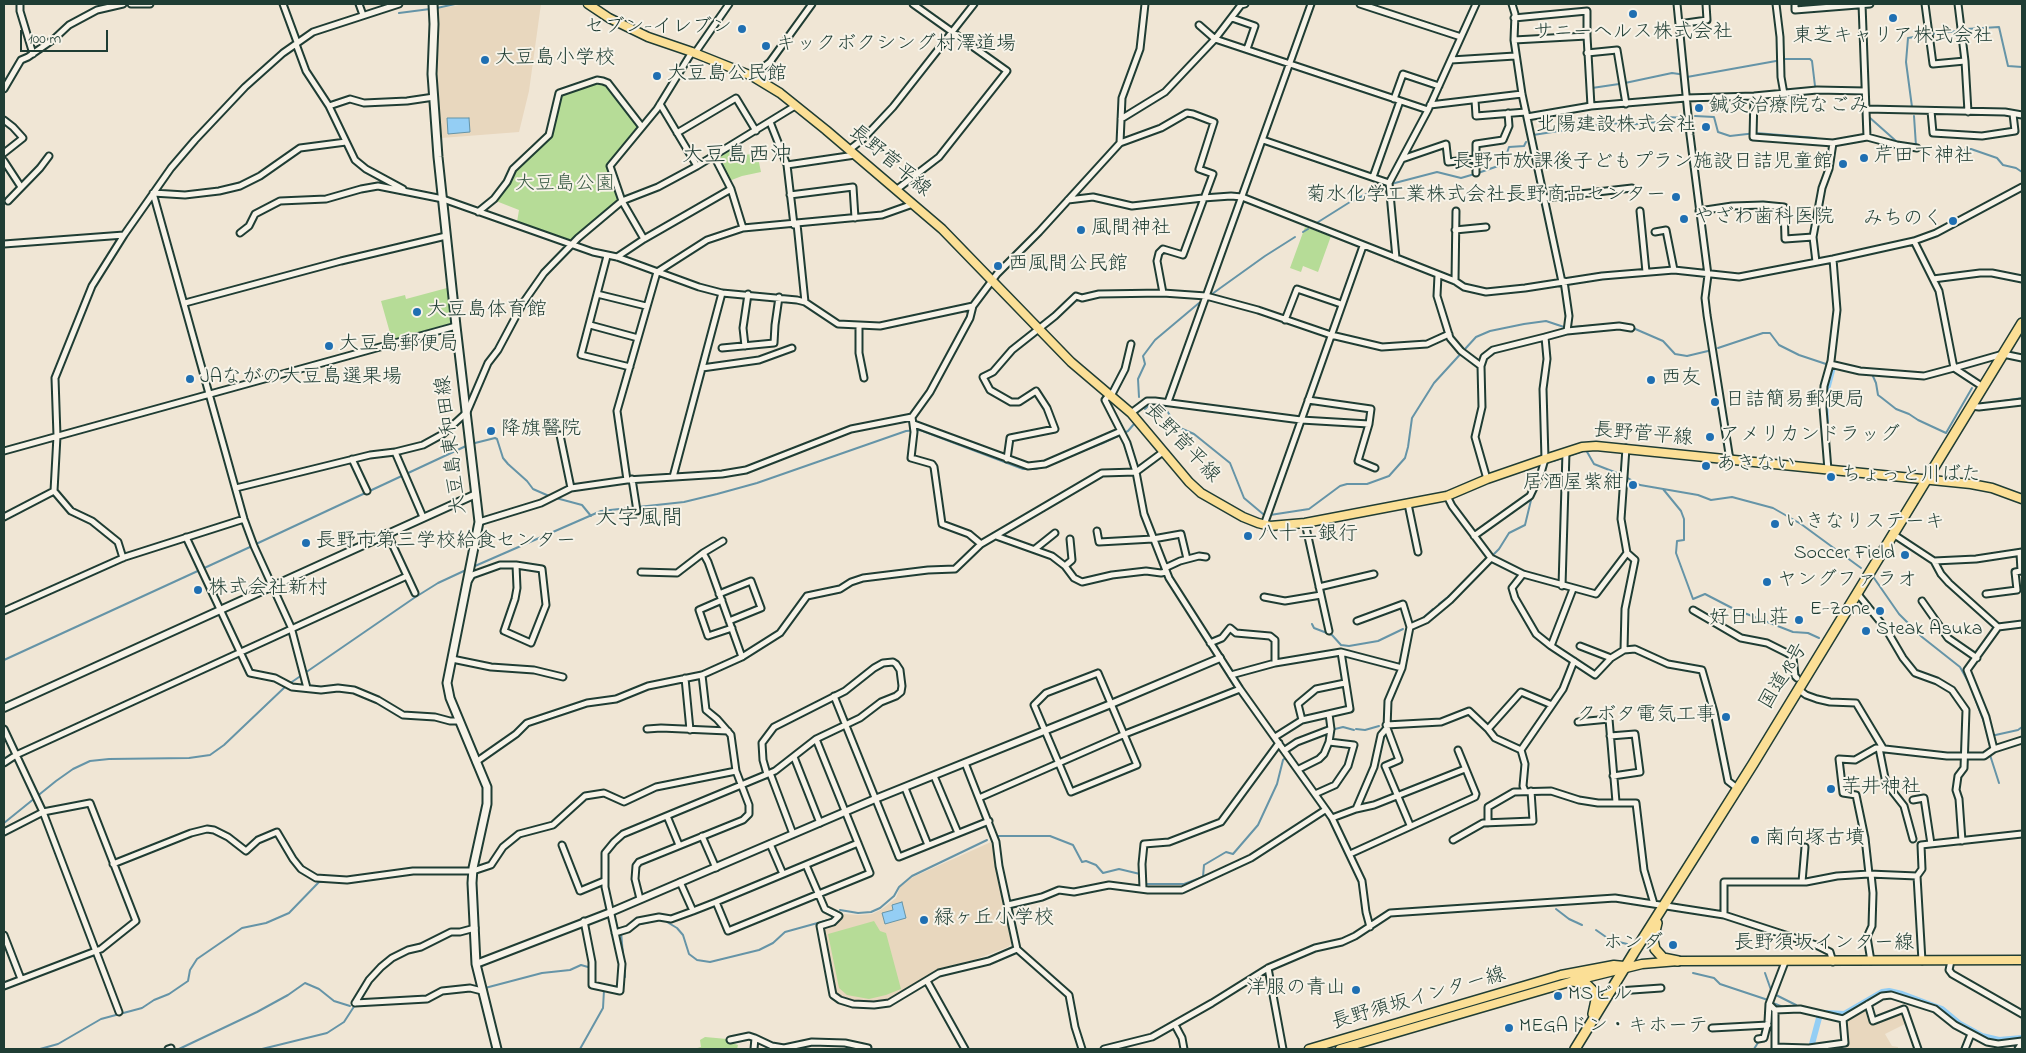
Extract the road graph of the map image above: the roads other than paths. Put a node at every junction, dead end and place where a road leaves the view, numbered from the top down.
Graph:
1 (20, 4) edge
2 (123, 4) edge
3 (131, 4) edge
4 (150, 4) edge
5 (283, 4) edge
6 (359, 4) edge
7 (399, 4) edge
8 (433, 4) edge
9 (588, 4) edge
10 (729, 4) edge
11 (812, 4) edge
12 (913, 4) edge
13 (974, 4) edge
14 (1145, 4) edge
15 (1245, 4) edge
16 (1311, 4) edge
17 (1360, 4) edge
18 (1476, 4) edge
19 (1512, 4) edge
20 (1677, 4) edge
21 (1706, 4) edge
22 (1776, 4) edge
23 (1795, 4) edge
24 (1862, 4) edge
25 (1870, 4) edge
26 (1925, 4) edge
27 (1958, 4) edge
28 (1830, 5) edge
29 (363, 15) junction
30 (1232, 18) junction
31 (1514, 18) junction
32 (1679, 24) junction
33 (1199, 25) dead end
34 (951, 32) junction
35 (1587, 36) junction
36 (1461, 37) junction
37 (1215, 39) junction
38 (1514, 40) junction
39 (297, 43) junction
40 (1247, 49) junction
41 (694, 52) junction
42 (1587, 53) junction
43 (32, 54) junction
44 (1515, 56) junction
45 (1451, 60) junction
46 (1965, 60) junction
47 (1290, 64) junction
48 (752, 76) junction
49 (1439, 86) junction
50 (4, 89) edge
51 (1865, 91) junction
52 (1522, 94) junction
53 (1784, 94) junction
54 (1754, 96) junction
55 (434, 97) junction
56 (1686, 98) junction
57 (1394, 99) junction
58 (1475, 100) junction
59 (1400, 101) junction
60 (660, 104) junction
61 (1626, 104) junction
62 (330, 106) junction
63 (795, 106) junction
64 (1592, 106) junction
65 (1429, 108) junction
66 (1866, 109) junction
67 (1931, 111) junction
68 (1968, 112) junction
69 (1508, 114) junction
70 (1526, 114) junction
71 (2013, 114) junction
72 (2022, 115) edge
73 (1121, 119) junction
74 (4, 120) edge
75 (770, 122) junction
76 (642, 127) junction
77 (756, 131) junction
78 (677, 133) junction
79 (1867, 137) junction
80 (1263, 140) junction
81 (346, 142) junction
82 (1120, 143) junction
83 (1833, 143) junction
84 (1918, 148) dead end
85 (852, 153) junction
86 (4, 154) edge
87 (49, 156) dead end
88 (714, 156) junction
89 (1476, 159) junction
90 (1401, 160) junction
91 (4, 161) edge
92 (787, 165) junction
93 (697, 166) junction
94 (1476, 173) dead end
95 (1373, 178) junction
96 (1389, 183) junction
97 (21, 187) junction
98 (2022, 187) edge
99 (1632, 188) dead end
100 (731, 189) junction
101 (896, 190) junction
102 (407, 191) junction
103 (153, 193) junction
104 (790, 195) junction
105 (1203, 198) junction
106 (1242, 198) junction
107 (1545, 198) junction
108 (443, 199) junction
109 (1068, 200) junction
110 (8, 201) dead end
111 (622, 201) junction
112 (914, 204) junction
113 (1456, 211) dead end
114 (1640, 211) dead end
115 (1699, 211) junction
116 (478, 212) junction
117 (855, 218) junction
118 (796, 224) junction
119 (1486, 226) dead end
120 (743, 228) junction
121 (1455, 230) junction
122 (1656, 232) dead end
123 (240, 233) dead end
124 (124, 235) junction
125 (446, 236) junction
126 (1813, 237) junction
127 (644, 239) junction
128 (1914, 241) junction
129 (4, 244) edge
130 (574, 244) junction
131 (1363, 246) junction
132 (606, 256) junction
133 (617, 257) junction
134 (1396, 258) junction
135 (1832, 259) junction
136 (1816, 262) junction
137 (1674, 270) junction
138 (657, 272) junction
139 (1646, 272) junction
140 (1438, 275) junction
141 (1708, 275) junction
142 (1932, 279) junction
143 (2022, 279) edge
144 (992, 281) junction
145 (1455, 281) junction
146 (1563, 282) junction
147 (722, 292) junction
148 (1162, 293) junction
149 (597, 294) junction
150 (748, 294) junction
151 (1206, 296) junction
152 (779, 297) junction
153 (805, 302) junction
154 (185, 303) junction
155 (1341, 304) junction
156 (646, 306) junction
157 (973, 306) junction
158 (1285, 320) junction
159 (2022, 322) edge
160 (590, 325) junction
161 (456, 326) junction
162 (859, 326) junction
163 (1631, 328) dead end
164 (1039, 330) junction
165 (1567, 331) junction
166 (1449, 334) junction
167 (1331, 335) junction
168 (1545, 336) junction
169 (638, 338) junction
170 (1131, 344) dead end
171 (745, 346) junction
172 (722, 348) dead end
173 (792, 348) dead end
174 (2003, 354) junction
175 (2022, 358) edge
176 (1830, 364) junction
177 (1481, 366) junction
178 (630, 367) junction
179 (702, 368) junction
180 (1954, 368) junction
181 (864, 378) dead end
182 (1983, 387) junction
183 (211, 394) junction
184 (1110, 395) junction
185 (1308, 400) junction
186 (1168, 402) junction
187 (2022, 402) edge
188 (1971, 406) junction
189 (467, 412) junction
190 (1131, 413) junction
191 (912, 417) junction
192 (1300, 420) junction
193 (1369, 424) junction
194 (914, 428) junction
195 (1122, 432) junction
196 (560, 435) dead end
197 (57, 436) junction
198 (1626, 448) junction
199 (4, 451) edge
200 (395, 452) junction
201 (1163, 452) junction
202 (1566, 452) junction
203 (1545, 458) junction
204 (352, 459) junction
205 (1007, 459) junction
206 (1730, 460) junction
207 (1375, 468) dead end
208 (1828, 470) junction
209 (1136, 472) junction
210 (673, 477) junction
211 (1487, 479) junction
212 (1926, 479) junction
213 (629, 480) junction
214 (236, 488) junction
215 (570, 488) junction
216 (54, 491) junction
217 (367, 491) dead end
218 (476, 494) junction
219 (1447, 496) junction
220 (2022, 499) edge
221 (1408, 504) junction
222 (637, 509) dead end
223 (4, 517) edge
224 (423, 517) junction
225 (1266, 518) junction
226 (244, 519) junction
227 (479, 522) junction
228 (1305, 523) junction
229 (1097, 531) dead end
230 (387, 533) junction
231 (1055, 533) dead end
232 (1893, 534) junction
233 (996, 536) junction
234 (1474, 536) junction
235 (186, 538) junction
236 (1070, 539) dead end
237 (1153, 539) junction
238 (723, 541) dead end
239 (981, 544) junction
240 (1035, 549) junction
241 (1418, 552) dead end
242 (2021, 552) edge
243 (1627, 553) junction
244 (703, 554) junction
245 (1206, 557) dead end
246 (123, 558) junction
247 (1491, 558) junction
248 (1187, 559) junction
249 (1934, 561) junction
250 (516, 565) junction
251 (1065, 566) junction
252 (1166, 570) junction
253 (641, 572) dead end
254 (1374, 574) dead end
255 (1523, 574) junction
256 (407, 576) junction
257 (467, 582) junction
258 (273, 586) junction
259 (1562, 586) junction
260 (1319, 587) junction
261 (1573, 589) junction
262 (415, 593) dead end
263 (1857, 593) junction
264 (719, 594) junction
265 (1986, 594) dead end
266 (1321, 595) junction
267 (1264, 597) dead end
268 (722, 600) junction
269 (1922, 601) dead end
270 (219, 610) junction
271 (1693, 610) dead end
272 (4, 611) edge
273 (729, 621) junction
274 (1357, 622) dead end
275 (2022, 624) edge
276 (291, 627) junction
277 (1410, 627) junction
278 (732, 628) junction
279 (1998, 628) junction
280 (1329, 631) dead end
281 (1210, 643) junction
282 (1551, 646) junction
283 (1580, 646) dead end
284 (1624, 650) junction
285 (240, 652) junction
286 (1340, 652) junction
287 (742, 657) junction
288 (1220, 658) junction
289 (1611, 658) junction
290 (1977, 658) junction
291 (452, 659) junction
292 (1574, 662) junction
293 (1275, 663) junction
294 (1402, 668) junction
295 (1230, 675) junction
296 (702, 676) junction
297 (564, 677) dead end
298 (685, 678) junction
299 (1797, 678) dead end
300 (1345, 683) junction
301 (307, 688) junction
302 (1240, 689) junction
303 (1798, 689) junction
304 (834, 696) junction
305 (1111, 704) junction
306 (1552, 705) junction
307 (4, 708) edge
308 (1329, 714) junction
309 (1302, 720) junction
310 (459, 721) junction
311 (1578, 722) dead end
312 (846, 725) junction
313 (1386, 726) junction
314 (4, 728) edge
315 (1331, 729) junction
316 (1488, 729) junction
317 (647, 730) dead end
318 (690, 730) junction
319 (728, 731) junction
320 (1044, 732) junction
321 (1125, 734) junction
322 (1610, 736) junction
323 (1275, 737) junction
324 (816, 739) junction
325 (2022, 740) edge
326 (1329, 742) junction
327 (1279, 743) junction
328 (1881, 748) junction
329 (1994, 749) junction
330 (1285, 750) junction
331 (1458, 750) dead end
332 (1522, 750) junction
333 (16, 755) junction
334 (1965, 755) junction
335 (794, 757) junction
336 (476, 762) junction
337 (4, 763) edge
338 (965, 763) junction
339 (1058, 763) junction
340 (1299, 769) junction
341 (1466, 769) junction
342 (736, 770) junction
343 (768, 774) junction
344 (934, 776) junction
345 (1613, 776) junction
346 (741, 785) junction
347 (905, 788) junction
348 (1737, 788) junction
349 (1528, 791) junction
350 (1315, 794) junction
351 (1398, 796) junction
352 (979, 798) junction
353 (876, 799) junction
354 (1913, 800) dead end
355 (1616, 802) junction
356 (1356, 809) junction
357 (1325, 810) junction
358 (43, 812) junction
359 (845, 813) junction
360 (667, 816) junction
361 (1332, 818) junction
362 (989, 821) junction
363 (1488, 822) junction
364 (820, 823) junction
365 (1410, 825) junction
366 (4, 832) edge
367 (958, 833) junction
368 (793, 834) junction
369 (702, 836) junction
370 (2022, 837) edge
371 (1453, 840) dead end
372 (1913, 840) dead end
373 (1962, 841) junction
374 (858, 843) junction
375 (770, 844) junction
376 (1931, 844) junction
377 (562, 845) dead end
378 (679, 845) junction
379 (928, 845) junction
380 (1805, 847) dead end
381 (1350, 854) junction
382 (113, 864) junction
383 (806, 865) junction
384 (716, 868) junction
385 (473, 871) junction
386 (783, 874) junction
387 (1870, 874) junction
388 (1917, 876) junction
389 (604, 881) junction
390 (680, 882) junction
391 (1802, 882) junction
392 (1143, 888) junction
393 (818, 894) junction
394 (640, 899) junction
395 (716, 902) junction
396 (1654, 904) junction
397 (1008, 905) junction
398 (1663, 908) junction
399 (693, 911) junction
400 (610, 912) junction
401 (1724, 915) junction
402 (584, 921) junction
403 (1370, 927) junction
404 (475, 928) junction
405 (615, 933) junction
406 (4, 935) edge
407 (1017, 948) junction
408 (95, 952) junction
409 (2022, 960) edge
410 (1870, 961) junction
411 (1922, 961) junction
412 (1951, 961) junction
413 (1678, 962) junction
414 (1785, 962) junction
415 (1834, 962) junction
416 (476, 964) junction
417 (1626, 967) junction
418 (1268, 968) junction
419 (21, 979) junction
420 (926, 981) junction
421 (1573, 981) junction
422 (4, 986) edge
423 (1661, 988) dead end
424 (482, 991) junction
425 (1618, 992) dead end
426 (1768, 1004) junction
427 (1868, 1004) junction
428 (1775, 1010) junction
429 (118, 1012) dead end
430 (2022, 1014) edge
431 (1843, 1020) junction
432 (1174, 1025) junction
433 (1768, 1025) junction
434 (1589, 1026) junction
435 (1712, 1028) dead end
436 (1972, 1034) junction
437 (755, 1038) junction
438 (1758, 1039) dead end
439 (730, 1040) dead end
440 (2022, 1042) edge
441 (868, 1048) edge
442 (1775, 1048) edge
443 (498, 1049) edge
444 (754, 1049) edge
445 (875, 1049) edge
446 (965, 1049) edge
447 (1082, 1049) edge
448 (1104, 1049) edge
449 (1184, 1049) edge
450 (1283, 1049) edge
451 (1308, 1049) edge
452 (1340, 1049) edge
453 (1576, 1049) edge
454 (1918, 1049) edge
455 (1965, 1049) edge
456 (2018, 1049) edge

1 - 43 street
2 - 43 street
3 - 4 street
5 - 39 street
6 - 29 street
7 - 29 street
8 - 55 main road, 大豆島東和田線
9 - 41 main road, 長野菅平線
10 - 41 street
11 - 48 street
12 - 34 street
13 - 34 street
14 - 73 street
15 - 30 street
16 - 47 street
17 - 36 street
18 - 36 street
19 - 31 street
20 - 32 street
21 - 32 street
22 - 53 street
23 - 28 street
24 - 25 street
24 - 28 street
24 - 51 street
26 - 46 street
27 - 46 street
29 - 39 street
30 - 37 street
30 - 40 street
31 - 35 street
31 - 38 street
32 - 56 street
33 - 37 street
34 - 85 street
34 - 101 street
35 - 38 street
35 - 42 street
36 - 45 street
37 - 40 street
37 - 73 street
38 - 44 street
39 - 62 street
39 - 103 street
40 - 47 street
41 - 48 main road, 長野菅平線
41 - 60 street
42 - 61 street
42 - 64 street
43 - 50 street
44 - 45 street
44 - 52 street
45 - 49 street
46 - 68 street
47 - 57 street
47 - 80 street
48 - 63 main road, 長野菅平線
49 - 57 street
49 - 65 street
51 - 53 street
51 - 66 street
52 - 58 street
52 - 70 street
53 - 54 street
54 - 56 street
54 - 83 street
55 - 62 street
55 - 108 main road, 大豆島東和田線
56 - 61 street
56 - 115 street
57 - 59 street
58 - 65 street
58 - 69 street
59 - 65 street
59 - 95 street
60 - 76 street
60 - 78 street
61 - 64 street
62 - 81 street
63 - 75 street
63 - 85 main road, 長野菅平線
64 - 70 street
65 - 90 street
66 - 67 street
66 - 79 street
67 - 68 street
67 - 71 street
68 - 71 street
69 - 70 street
69 - 89 street
70 - 107 street
71 - 72 street
73 - 82 street
74 - 86 street
75 - 77 street
75 - 92 street
76 - 111 street
76 - 116 street
77 - 78 street
77 - 88 street
78 - 93 street
79 - 83 street
79 - 84 street
80 - 95 street
80 - 106 street
81 - 102 street
81 - 103 street
82 - 105 street
82 - 109 street
83 - 126 street
85 - 92 street
85 - 101 main road, 長野菅平線
87 - 97 street
88 - 93 street
88 - 100 street
89 - 90 street
89 - 94 street
90 - 96 street
91 - 97 street
92 - 104 street
93 - 111 street
95 - 96 street
96 - 134 street
97 - 110 street
98 - 128 street
99 - 107 street
100 - 120 street
100 - 127 street
101 - 112 main road, 長野菅平線
102 - 108 street
102 - 123 street
103 - 124 street
103 - 154 street
104 - 117 street
104 - 118 street
105 - 106 street
105 - 109 street
105 - 148 street
106 - 131 street
106 - 151 street
107 - 146 street
108 - 116 street
108 - 125 main road, 大豆島東和田線
109 - 144 street
111 - 127 street
111 - 130 street
112 - 117 street
112 - 144 main road, 長野菅平線
113 - 121 street
114 - 139 street
115 - 126 street
115 - 141 street
116 - 130 street
117 - 118 street
118 - 120 street
118 - 153 street
119 - 121 street
120 - 138 street
121 - 145 street
122 - 137 street
124 - 129 street
124 - 197 street
125 - 154 street
125 - 161 main road, 大豆島東和田線
126 - 136 street
127 - 133 street
128 - 135 street
128 - 142 street
130 - 132 street
130 - 189 street
131 - 134 street
131 - 155 street
132 - 133 street
132 - 149 street
133 - 138 street
134 - 140 street
135 - 136 street
135 - 176 street
136 - 141 street
137 - 139 street
137 - 141 street
138 - 147 street
138 - 156 street
139 - 146 street
140 - 145 street
140 - 166 street
141 - 206 street
142 - 143 street
142 - 180 street
144 - 157 street
144 - 164 main road, 長野菅平線
145 - 146 street
146 - 165 street
147 - 150 street
147 - 179 street
148 - 151 street
148 - 164 street
149 - 156 street
149 - 160 street
150 - 152 street
150 - 171 street
151 - 158 street
151 - 186 street
152 - 153 street
152 - 171 street
153 - 162 street
154 - 183 street
155 - 158 street
155 - 167 street
156 - 169 street
157 - 162 street
157 - 191 street
158 - 167 street
159 - 174 highway, 国道18号
160 - 169 street
160 - 178 street
161 - 183 street
161 - 189 main road, 大豆島東和田線
162 - 181 street
163 - 165 street
164 - 184 main road, 長野菅平線
164 - 205 street
165 - 168 street
166 - 167 street
166 - 177 street
167 - 185 street
168 - 177 street
168 - 203 street
169 - 178 street
170 - 184 street
171 - 172 street
173 - 179 street
174 - 175 street
174 - 180 street
174 - 182 highway, 国道18号
176 - 180 street
176 - 208 street
177 - 211 street
178 - 213 street
179 - 210 street
180 - 182 street
182 - 188 highway, 国道18号
183 - 197 street
183 - 214 street
184 - 190 main road, 長野菅平線
184 - 195 street
185 - 192 street
185 - 193 street
186 - 190 street
186 - 192 street
187 - 188 street
188 - 212 highway, 国道18号
189 - 200 street
189 - 218 main road, 大豆島東和田線
190 - 201 main road, 長野菅平線
191 - 194 street
191 - 210 street
192 - 193 street
192 - 225 street
193 - 207 street
194 - 205 street
194 - 239 street
195 - 205 street
195 - 209 street
196 - 215 street
197 - 199 street
197 - 216 street
198 - 202 main road, 長野菅平線
198 - 206 main road, 長野菅平線
198 - 243 street
200 - 204 street
200 - 224 street
201 - 209 street
201 - 225 main road, 長野菅平線
202 - 203 main road, 長野菅平線
202 - 259 street
203 - 211 main road, 長野菅平線
203 - 234 street
204 - 214 street
204 - 217 street
206 - 208 main road, 長野菅平線
208 - 212 main road, 長野菅平線
209 - 233 street
209 - 237 street
210 - 213 street
211 - 219 main road, 長野菅平線
212 - 220 main road, 長野菅平線
212 - 232 highway, 国道18号
213 - 215 street
213 - 222 street
214 - 226 street
215 - 227 street
216 - 223 street
216 - 246 street
218 - 224 street
218 - 227 main road, 大豆島東和田線
219 - 221 main road, 長野菅平線
219 - 234 street
221 - 228 main road, 長野菅平線
221 - 241 street
224 - 230 street
225 - 228 main road, 長野菅平線
226 - 235 street
226 - 258 street
227 - 257 main road, 大豆島東和田線
228 - 260 street
229 - 237 street
230 - 256 street
230 - 258 street
231 - 240 street
232 - 249 street
232 - 263 highway, 国道18号
233 - 239 street
233 - 240 street
234 - 247 street
235 - 246 street
235 - 270 street
236 - 251 street
237 - 248 street
237 - 252 street
238 - 244 street
239 - 287 street
240 - 251 street
242 - 249 street
242 - 265 street
243 - 261 street
243 - 284 street
244 - 253 street
244 - 264 street
245 - 248 street
246 - 272 street
247 - 255 street
247 - 277 street
248 - 252 street
249 - 279 street
250 - 250 street
250 - 257 street
251 - 252 street
252 - 281 street
254 - 260 street
255 - 259 street
255 - 282 street
256 - 262 street
256 - 276 street
257 - 291 main road, 大豆島東和田線
258 - 270 street
258 - 276 street
259 - 261 street
260 - 266 street
261 - 282 street
263 - 303 highway, 国道18号
263 - 334 street
264 - 268 street
264 - 273 street
266 - 267 street
266 - 280 street
268 - 273 street
268 - 278 street
269 - 290 street
270 - 285 street
270 - 307 street
271 - 299 street
273 - 278 street
274 - 277 street
275 - 279 street
276 - 285 street
276 - 301 street
277 - 294 street
278 - 287 street
279 - 290 street
281 - 288 street
281 - 293 street
282 - 292 street
283 - 289 street
284 - 289 street
284 - 348 street
285 - 301 street
285 - 333 street
286 - 293 street
286 - 294 street
286 - 300 street
287 - 296 street
288 - 295 street
288 - 305 street
289 - 292 street
290 - 329 street
291 - 297 street
291 - 310 main road, 大豆島東和田線
292 - 306 street
293 - 295 street
294 - 313 street
295 - 302 street
296 - 298 street
296 - 319 street
298 - 318 street
298 - 336 street
300 - 308 street
300 - 309 street
301 - 310 street
302 - 321 street
302 - 323 street
303 - 328 street
303 - 348 highway, 国道18号
304 - 312 street
304 - 312 street
304 - 343 street
305 - 320 street
305 - 320 street
305 - 321 street
306 - 316 street
306 - 332 street
308 - 309 street
308 - 315 street
309 - 323 street
310 - 336 main road, 大豆島東和田線
311 - 322 street
312 - 324 street
312 - 353 street
313 - 316 street
313 - 351 street
313 - 356 street
314 - 333 street
315 - 326 street
315 - 330 street
316 - 332 street
317 - 318 street
318 - 319 street
319 - 342 street
320 - 338 street
320 - 339 street
321 - 339 street
321 - 339 street
322 - 345 street
322 - 345 street
323 - 327 street
324 - 335 street
324 - 359 street
325 - 329 street
326 - 340 street
326 - 350 street
327 - 330 street
327 - 392 street
328 - 334 street
328 - 372 street
328 - 387 street
329 - 334 street
330 - 340 street
331 - 341 street
332 - 349 street
333 - 337 street
333 - 358 street
334 - 373 street
335 - 343 street
335 - 364 street
336 - 385 main road, 大豆島東和田線
338 - 344 street
338 - 352 street
339 - 352 street
340 - 350 street
341 - 351 street
341 - 365 street
342 - 346 street
342 - 385 street
343 - 346 street
343 - 368 street
344 - 347 street
344 - 367 street
345 - 355 street
346 - 360 street
346 - 369 street
347 - 353 street
347 - 379 street
348 - 398 highway, 国道18号
349 - 355 street
349 - 363 street
349 - 363 street
350 - 357 street
351 - 356 street
351 - 365 street
352 - 362 street
353 - 359 street
353 - 379 street
354 - 376 street
355 - 396 street
356 - 361 street
357 - 361 street
357 - 392 street
358 - 366 street
358 - 382 street
358 - 408 street
359 - 364 street
359 - 374 street
360 - 378 street
360 - 389 street
361 - 381 street
362 - 367 street
362 - 397 street
363 - 371 street
364 - 368 street
365 - 381 street
367 - 379 street
368 - 375 street
369 - 378 street
369 - 384 street
370 - 373 street
373 - 376 street
374 - 383 street
374 - 393 street
375 - 384 street
375 - 386 street
376 - 388 street
377 - 389 street
378 - 394 street
380 - 391 street
381 - 403 street
382 - 385 street
382 - 408 street
383 - 386 street
383 - 393 street
384 - 390 street
385 - 404 main road, 大豆島東和田線
386 - 395 street
387 - 388 street
387 - 391 street
387 - 410 street
388 - 411 street
389 - 400 street
390 - 394 street
390 - 399 street
391 - 401 street
392 - 397 street
393 - 395 street
393 - 420 street
394 - 400 street
395 - 399 street
396 - 398 street
396 - 403 street
397 - 407 street
398 - 401 street
398 - 413 highway
398 - 417 highway, 国道18号
399 - 405 street
400 - 402 street
400 - 405 street
401 - 415 street
402 - 405 street
402 - 416 street
403 - 418 street
404 - 416 main road, 大豆島東和田線
404 - 424 street
406 - 419 street
407 - 420 street
407 - 447 street
408 - 419 street
408 - 429 street
409 - 412 main road, 長野須坂インター線
410 - 411 main road, 長野須坂インター線
410 - 415 main road, 長野須坂インター線
411 - 412 main road, 長野須坂インター線
412 - 430 street
413 - 414 main road, 長野須坂インター線
413 - 417 main road, 長野須坂インター線
414 - 415 main road, 長野須坂インター線
414 - 426 street
416 - 424 main road, 大豆島東和田線
417 - 421 main road, 長野須坂インター線
417 - 434 highway, 国道18号
417 - 451 main road, 長野須坂インター線
418 - 432 street
418 - 450 street
419 - 422 street
420 - 446 street
421 - 434 highway
421 - 452 main road, 長野須坂インター線
423 - 425 street
424 - 443 main road, 大豆島東和田線
426 - 428 street
426 - 433 street
427 - 431 street
427 - 436 street
427 - 454 street
428 - 431 street
428 - 442 street
431 - 442 street
432 - 448 street
432 - 449 street
433 - 435 street
433 - 438 street
434 - 453 highway, 国道18号
436 - 440 street
436 - 455 street
437 - 439 street
437 - 441 street
437 - 444 street
440 - 456 street
441 - 445 street

